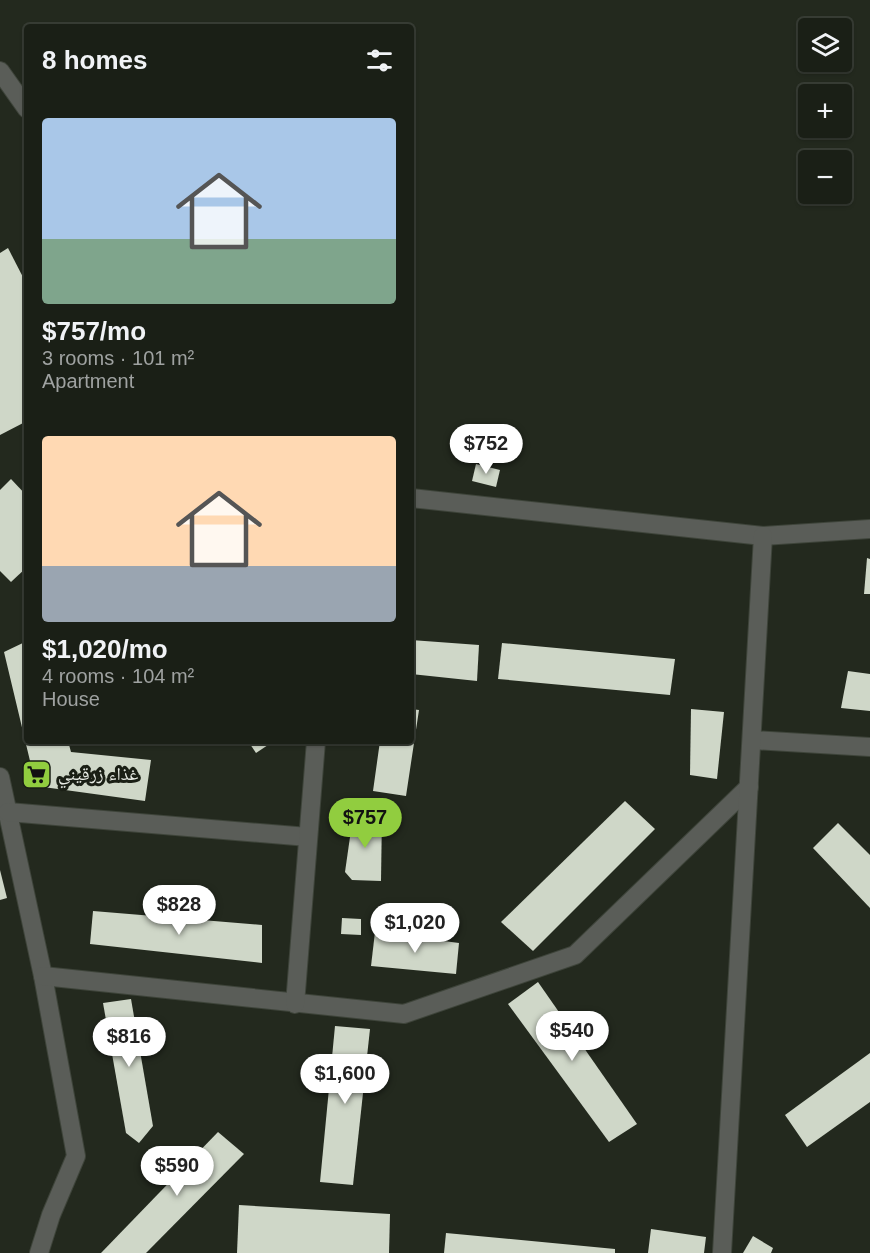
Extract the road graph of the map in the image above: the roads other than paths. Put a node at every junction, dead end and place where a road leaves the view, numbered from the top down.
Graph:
1 (2, 79) edge
2 (24, 105) edge
3 (414, 498) edge
4 (870, 529) edge
5 (763, 536) junction
6 (752, 740) junction
7 (316, 744) edge
8 (870, 747) edge
9 (0, 777) edge
10 (749, 787) junction
11 (8, 812) junction
12 (308, 837) junction
13 (43, 976) junction
14 (295, 1004) junction
15 (39, 1253) edge
16 (722, 1253) edge

1 - 2 street
3 - 5 street
4 - 5 street
5 - 6 street
6 - 8 street
6 - 10 street
7 - 12 street
9 - 11 street
10 - 14 street
10 - 16 street
11 - 12 street
11 - 13 street
12 - 14 street
13 - 14 street
13 - 15 street

